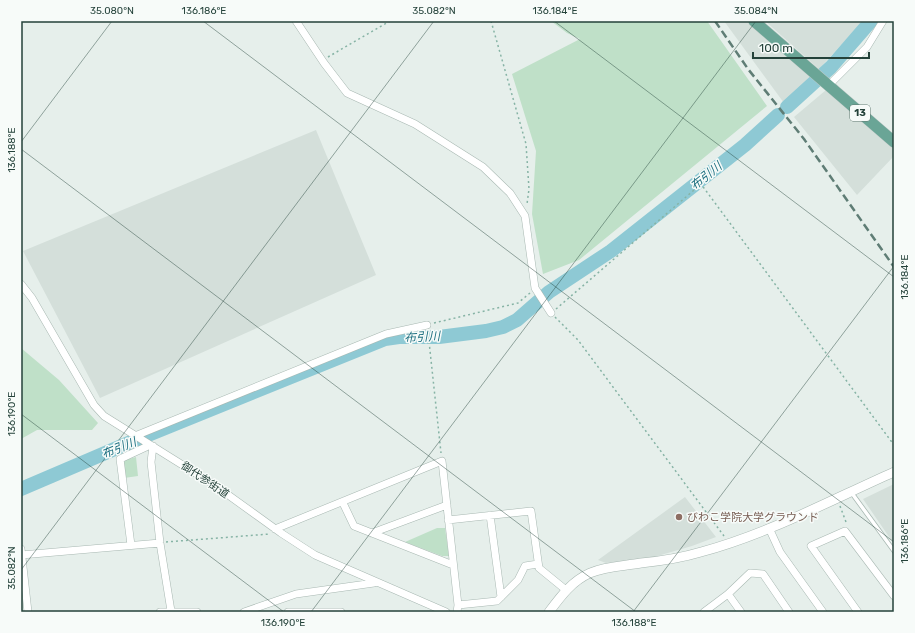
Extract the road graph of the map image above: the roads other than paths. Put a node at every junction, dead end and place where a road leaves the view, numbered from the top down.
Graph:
1 (296, 21) edge
2 (754, 21) edge
3 (883, 21) edge
4 (827, 85) junction
5 (894, 142) edge
6 (21, 284) edge
7 (551, 313) road end
8 (427, 325) road end
9 (137, 436) junction
10 (150, 444) junction
11 (894, 472) edge
12 (850, 492) junction
13 (343, 503) junction
14 (446, 505) junction
15 (490, 515) junction
16 (448, 520) junction
17 (769, 528) junction
18 (278, 531) junction
19 (372, 533) junction
20 (160, 543) junction
21 (131, 545) junction
22 (894, 551) edge
23 (21, 553) edge
24 (538, 564) junction
25 (453, 565) junction
26 (376, 582) junction
27 (566, 590) junction
28 (728, 594) junction
29 (894, 596) edge
30 (501, 597) junction
31 (457, 608) edge
32 (171, 611) junction
33 (28, 612) edge
34 (160, 612) edge
35 (197, 612) edge
36 (244, 612) edge
37 (288, 612) edge
38 (341, 612) edge
39 (446, 612) edge
40 (549, 612) edge
41 (704, 612) edge
42 (741, 612) edge
43 (789, 612) edge
44 (824, 612) edge
45 (858, 612) edge

1 - 7 street
2 - 4 main road, 13
3 - 4 street
4 - 5 main road, 13
6 - 9 street, 御代参街道
8 - 9 street
9 - 10 street, 御代参街道
10 - 18 street, 御代参街道
10 - 20 street
10 - 21 street
11 - 12 street
12 - 17 street
12 - 22 lane
13 - 14 street
13 - 18 street
13 - 19 street
14 - 16 street
14 - 19 street
15 - 16 street
15 - 24 street
15 - 30 street
16 - 25 street
17 - 27 street
17 - 44 street
18 - 26 street, 御代参街道
19 - 25 street
20 - 21 street
20 - 32 street
21 - 23 street
23 - 33 street
24 - 27 street
24 - 30 street
25 - 31 street
26 - 36 street
26 - 39 street, 御代参街道
27 - 40 street
28 - 41 street
28 - 42 street
28 - 43 street
29 - 45 street
30 - 31 street
32 - 34 street
32 - 35 street
37 - 38 street

